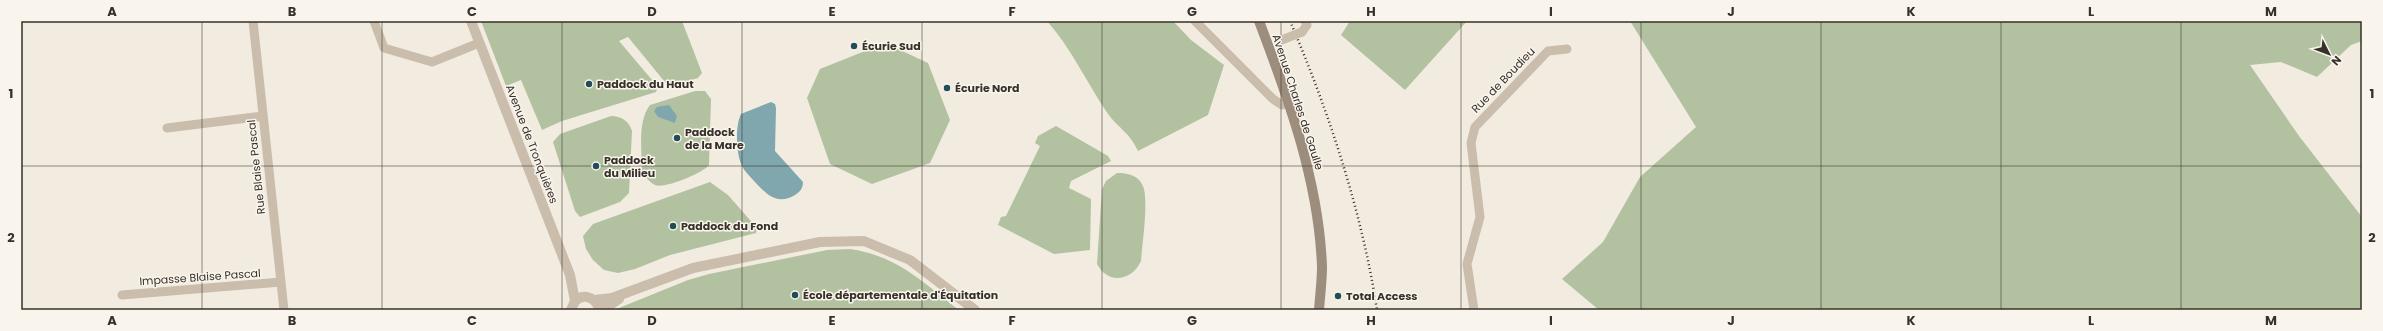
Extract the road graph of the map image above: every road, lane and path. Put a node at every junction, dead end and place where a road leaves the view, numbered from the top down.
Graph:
1 (253, 21) edge
2 (374, 21) edge
3 (470, 21) edge
4 (1195, 21) edge
5 (1259, 21) edge
6 (1305, 21) edge
7 (479, 43) junction
8 (1269, 48) junction
9 (1567, 49) dead end
10 (1288, 103) junction
11 (263, 116) junction
12 (167, 128) dead end
13 (570, 275) junction
14 (663, 279) junction
15 (281, 282) junction
16 (122, 295) dead end
17 (594, 302) edge
18 (573, 306) edge
19 (284, 310) edge
20 (603, 310) edge
21 (975, 310) edge
22 (1319, 310) edge
23 (1474, 310) edge

1 - 11 street, Rue Blaise Pascal
2 - 7 street
3 - 7 street, Avenue de Tronquières
4 - 10 street
5 - 8 main road, Avenue Charles de Gaulle
6 - 8 street, bridge
7 - 13 street, Avenue de Tronquières
8 - 10 main road, Avenue Charles de Gaulle
9 - 23 street, Rue de Boudieu
10 - 22 main road, Avenue Charles de Gaulle
11 - 12 street
11 - 15 street, Rue Blaise Pascal
13 - 17 street, Avenue de Tronquières
13 - 18 street, Avenue de Tronquières
14 - 17 street
14 - 20 street
14 - 21 street
15 - 16 street, Impasse Blaise Pascal
15 - 19 street, Rue Blaise Pascal
17 - 18 street

